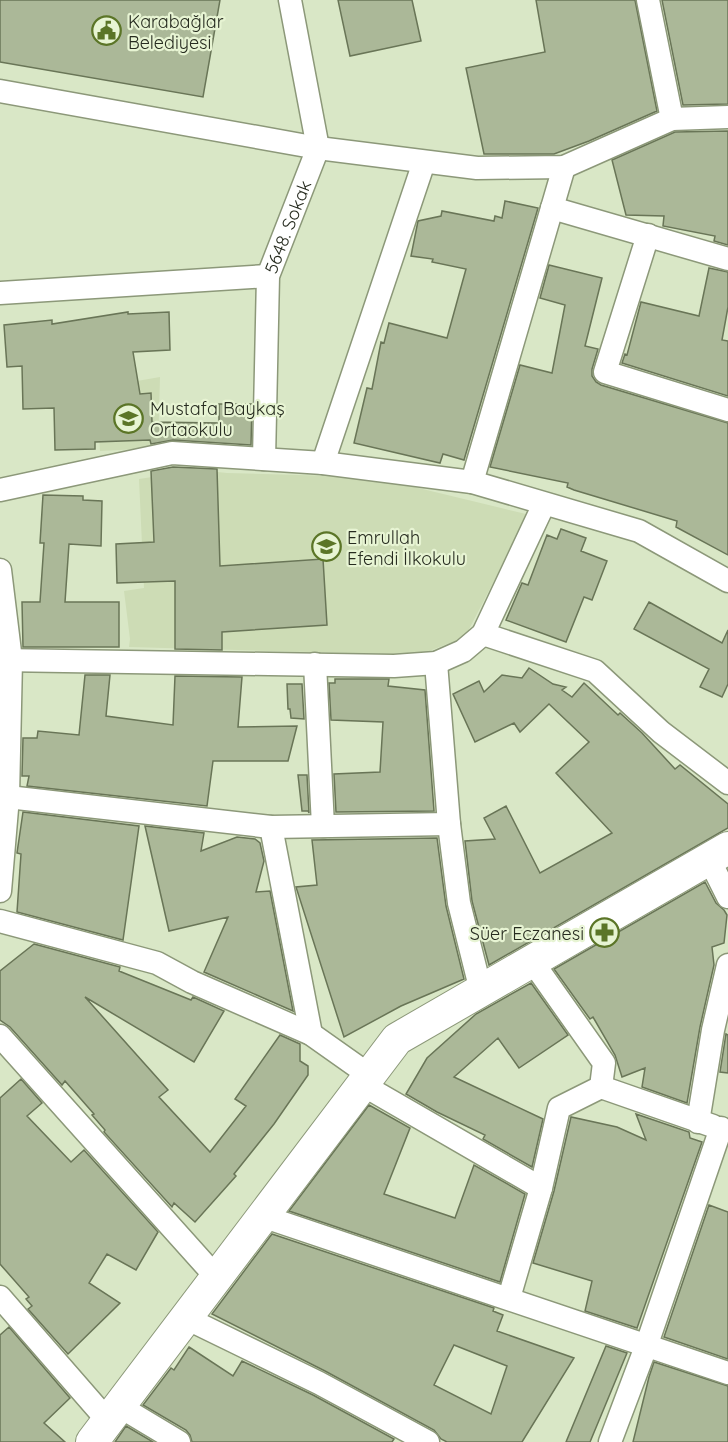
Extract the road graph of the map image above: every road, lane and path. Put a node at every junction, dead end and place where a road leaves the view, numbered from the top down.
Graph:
1 (290, 0) edge
2 (648, 0) edge
3 (0, 91) edge
4 (728, 117) edge
5 (672, 119) junction
6 (318, 148) junction
7 (424, 162) junction
8 (564, 167) junction
9 (552, 208) junction
10 (648, 234) junction
11 (728, 258) edge
12 (268, 276) junction
13 (0, 293) edge
14 (728, 410) edge
15 (264, 459) junction
16 (323, 463) junction
17 (472, 482) junction
18 (0, 490) edge
19 (544, 504) junction
20 (0, 570) edge
21 (728, 581) edge
22 (483, 634) junction
23 (5, 660) edge
24 (436, 663) junction
25 (315, 664) junction
26 (728, 783) edge
27 (8, 797) junction
28 (449, 824) junction
29 (323, 826) junction
30 (271, 827) junction
31 (718, 854) edge
32 (0, 891) edge
33 (728, 897) edge
34 (0, 921) edge
35 (532, 961) junction
36 (728, 965) edge
37 (481, 991) junction
38 (311, 1034) junction
39 (0, 1036) edge
40 (366, 1080) junction
41 (601, 1087) junction
42 (698, 1122) junction
43 (724, 1129) edge
44 (541, 1188) junction
45 (262, 1216) junction
46 (216, 1278) junction
47 (0, 1297) edge
48 (509, 1298) junction
49 (186, 1318) junction
50 (647, 1344) junction
51 (728, 1373) edge
52 (106, 1423) edge
53 (179, 1442) edge
54 (428, 1442) edge
55 (610, 1442) edge

1 - 6 street
2 - 5 street
3 - 6 street
4 - 5 street
5 - 8 street
6 - 7 street
6 - 12 street, 5648. Sokak
7 - 8 street
7 - 16 street
8 - 9 street
9 - 10 street
9 - 17 street
10 - 11 street
10 - 14 street
12 - 13 street
12 - 15 street, 5648. Sokak
15 - 16 street
15 - 18 street
16 - 17 street
17 - 19 street
19 - 21 street
19 - 22 street
20 - 23 street
22 - 24 street
22 - 26 street
23 - 25 street
23 - 27 street
24 - 25 street
24 - 28 street
25 - 29 street
27 - 30 street
27 - 32 street
28 - 29 street
28 - 37 street
29 - 30 street
30 - 38 street
31 - 33 street
31 - 35 main road
34 - 38 street
35 - 37 main road
35 - 41 street
36 - 42 street
37 - 40 main road
38 - 40 street
39 - 46 street
40 - 44 street
40 - 45 main road
41 - 42 street
41 - 44 street
42 - 43 street
43 - 50 street
44 - 48 street
45 - 46 main road
45 - 48 street
46 - 49 main road
47 - 52 street
48 - 50 street
49 - 52 main road
49 - 54 street
50 - 51 street
50 - 55 street
52 - 53 street

